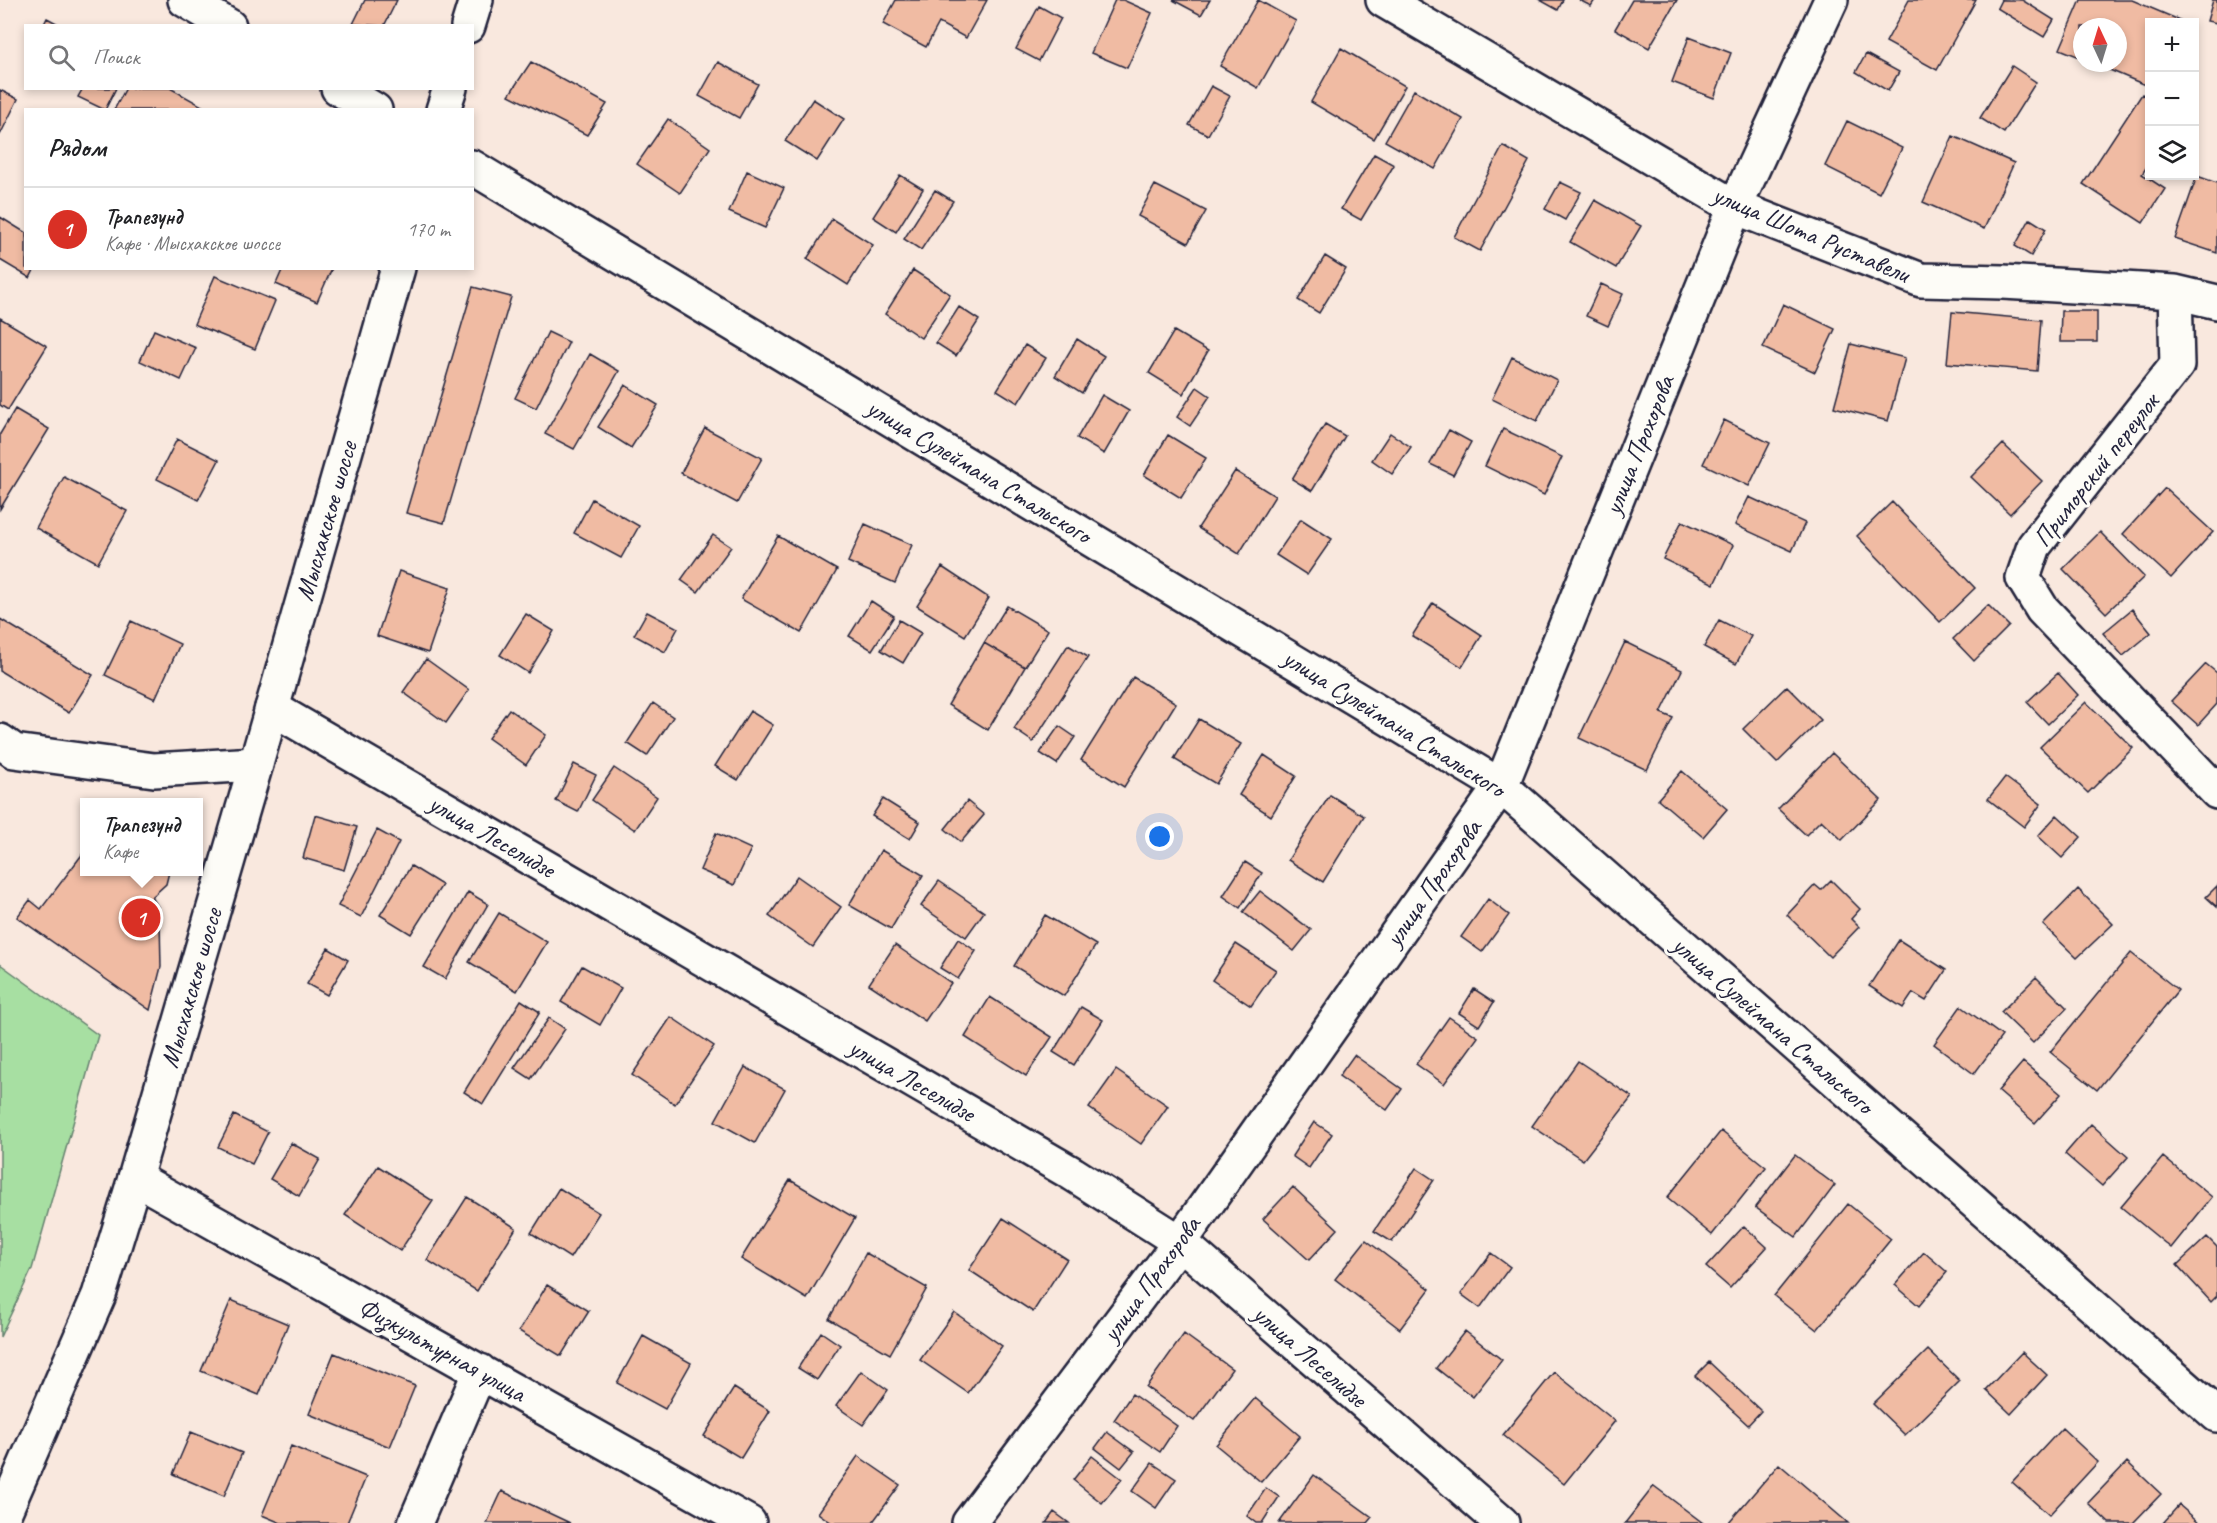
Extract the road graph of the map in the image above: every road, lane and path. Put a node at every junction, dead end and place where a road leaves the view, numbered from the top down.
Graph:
1 (185, 0) edge
2 (476, 0) edge
3 (1383, 0) edge
4 (1831, 0) edge
5 (226, 24) edge
6 (469, 24) edge
7 (341, 90) edge
8 (449, 90) edge
9 (372, 108) edge
10 (444, 108) edge
11 (474, 168) edge
12 (1735, 207) junction
13 (397, 270) edge
14 (2175, 292) junction
15 (2217, 302) edge
16 (272, 708) junction
17 (0, 741) edge
18 (256, 764) junction
19 (1501, 786) junction
20 (2217, 792) edge
21 (135, 1178) junction
22 (1180, 1242) junction
23 (480, 1371) junction
24 (2217, 1415) edge
25 (0, 1523) edge
26 (415, 1523) edge
27 (749, 1523) edge
28 (969, 1523) edge
29 (1502, 1523) edge

1 - 5 street
2 - 6 street
3 - 12 street, улица Шота Руставели
4 - 12 street, улица Прохорова
7 - 9 street
8 - 10 street
11 - 19 street, улица Сулеймана Стальского
12 - 14 street, улица Шота Руставели
12 - 19 street, улица Прохорова
13 - 16 street, Мысхакское шоссе
14 - 15 street, улица Шота Руставели
14 - 20 street, Приморский переулок
16 - 18 street, Мысхакское шоссе
16 - 22 street, улица Леселидзе
17 - 18 street
18 - 21 street, Мысхакское шоссе
19 - 22 street, улица Прохорова
19 - 24 street, улица Сулеймана Стальского
21 - 23 street, Физкультурная улица
21 - 25 street, Мысхакское шоссе
22 - 28 street, улица Прохорова
22 - 29 street, улица Леселидзе
23 - 26 street
23 - 27 street, Физкультурная улица

